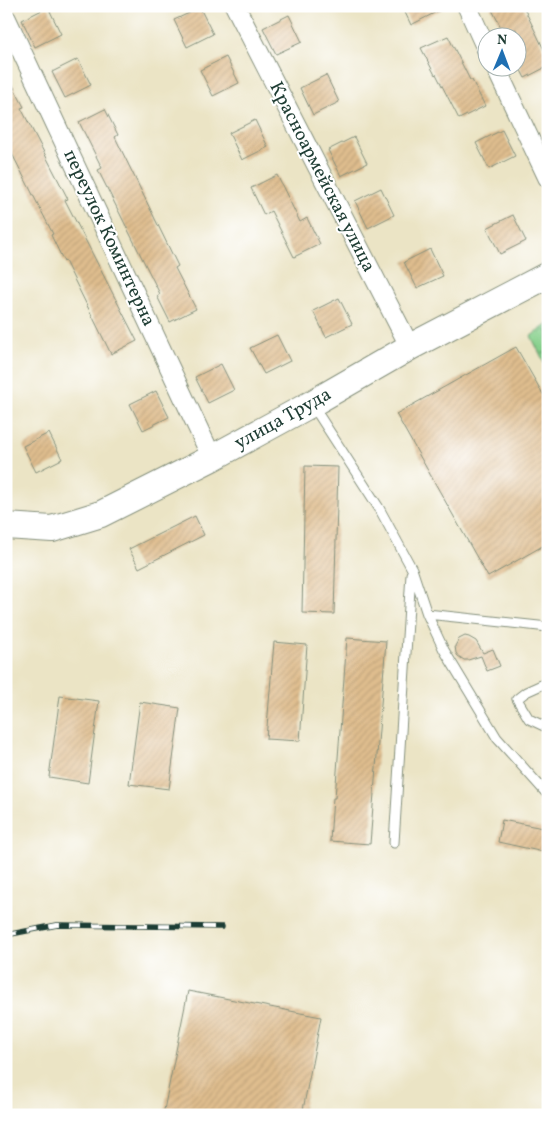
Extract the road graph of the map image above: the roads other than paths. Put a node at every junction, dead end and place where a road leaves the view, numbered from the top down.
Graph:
1 (235, 6) edge
2 (467, 6) edge
3 (6, 18) edge
4 (477, 28) edge
5 (501, 78) edge
6 (548, 178) edge
7 (548, 275) edge
8 (410, 347) junction
9 (311, 404) junction
10 (212, 458) junction
11 (6, 526) edge
12 (412, 569) junction
13 (426, 614) junction
14 (548, 627) edge
15 (548, 682) edge
16 (548, 728) edge
17 (548, 795) edge
18 (394, 844) dead end

1 - 8 street, Красноармейская улица
2 - 4 street
3 - 10 street, переулок Коминтерна
5 - 6 street
7 - 8 street, улица Труда
8 - 9 street, улица Труда
9 - 10 street, улица Труда
9 - 12 lane
10 - 11 street, улица Труда
12 - 13 lane
12 - 18 lane
13 - 14 lane
13 - 17 lane
15 - 16 lane

